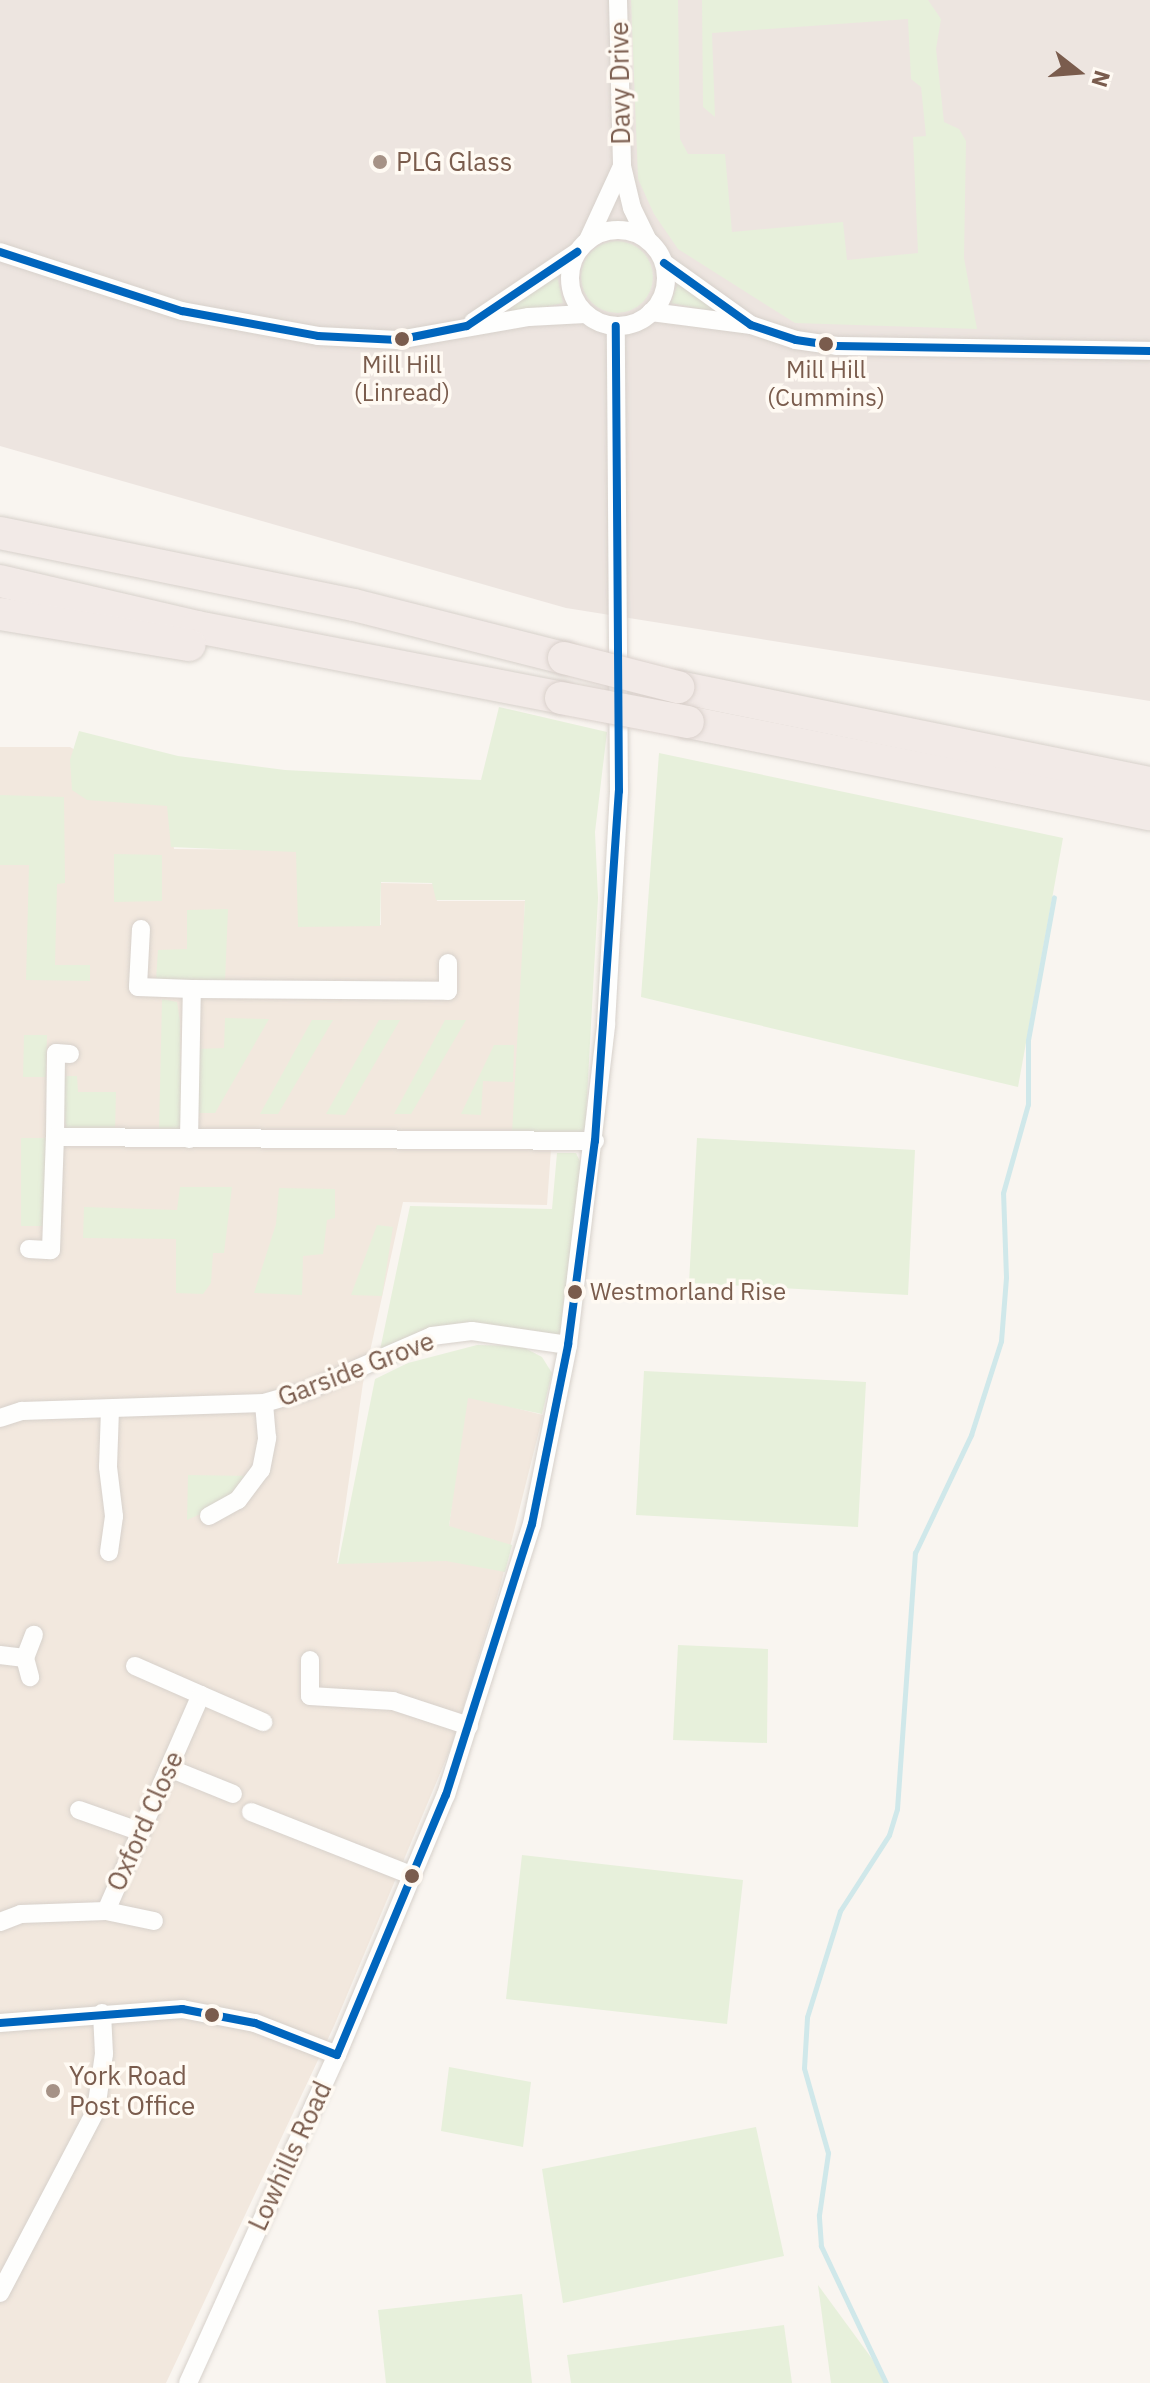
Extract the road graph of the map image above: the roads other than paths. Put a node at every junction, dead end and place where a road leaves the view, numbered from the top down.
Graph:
1 (618, 0) edge
2 (622, 166) junction
3 (647, 239) junction
4 (582, 246) junction
5 (0, 252) edge
6 (664, 263) junction
7 (651, 312) junction
8 (585, 314) junction
9 (751, 325) junction
10 (467, 326) junction
11 (616, 326) junction
12 (1150, 351) edge
13 (0, 511) edge
14 (0, 533) edge
15 (0, 581) edge
16 (281, 590) junction
17 (0, 614) edge
18 (474, 680) junction
19 (1150, 783) edge
20 (1150, 814) edge
21 (141, 929) dead end
22 (448, 963) dead end
23 (192, 989) junction
24 (70, 1054) dead end
25 (55, 1137) junction
26 (189, 1139) junction
27 (595, 1141) junction
28 (29, 1249) dead end
29 (568, 1345) junction
30 (264, 1403) junction
31 (110, 1409) junction
32 (0, 1418) edge
33 (209, 1516) dead end
34 (109, 1552) dead end
35 (34, 1635) dead end
36 (0, 1655) edge
37 (25, 1658) junction
38 (310, 1660) dead end
39 (135, 1666) dead end
40 (30, 1677) dead end
41 (201, 1695) junction
42 (263, 1722) dead end
43 (469, 1726) junction
44 (169, 1768) junction
45 (233, 1794) dead end
46 (79, 1810) dead end
47 (251, 1812) dead end
48 (141, 1832) junction
49 (411, 1875) junction
50 (106, 1911) junction
51 (154, 1921) dead end
52 (0, 1922) edge
53 (102, 2013) junction
54 (0, 2023) edge
55 (337, 2055) junction
56 (0, 2293) edge
57 (188, 2383) edge

1 - 2 street, Davy Drive
2 - 3 street, Davy Drive
2 - 4 street, Davy Drive
3 - 4 street
3 - 6 street
4 - 8 street
4 - 10 street
5 - 10 street
6 - 7 street
6 - 9 street
7 - 9 street
7 - 11 street
8 - 10 street
8 - 11 street
9 - 12 street
11 - 27 street, Lowhills Road
13 - 16 highway
14 - 16 highway
15 - 18 highway
16 - 19 highway, bridge
17 - 18 highway
18 - 20 highway, bridge
21 - 23 street
22 - 23 street
23 - 26 street
24 - 25 street
25 - 26 street
25 - 28 street
26 - 27 street
27 - 29 street, Lowhills Road
29 - 30 street, Garside Grove
29 - 43 street, Lowhills Road
30 - 31 street, Garside Grove
30 - 33 street
31 - 32 street, Garside Grove
31 - 34 street
35 - 37 street
36 - 37 street
37 - 40 street
38 - 43 street
39 - 41 street
41 - 42 street
41 - 44 street, Oxford Close
43 - 49 street, Lowhills Road
44 - 45 street
44 - 48 street, Oxford Close
46 - 48 street
47 - 49 street
48 - 50 street, Oxford Close
49 - 55 street, Lowhills Road
50 - 51 street
50 - 52 street, Oxford Close
53 - 54 street
53 - 55 street
53 - 56 street
55 - 57 street, Lowhills Road

